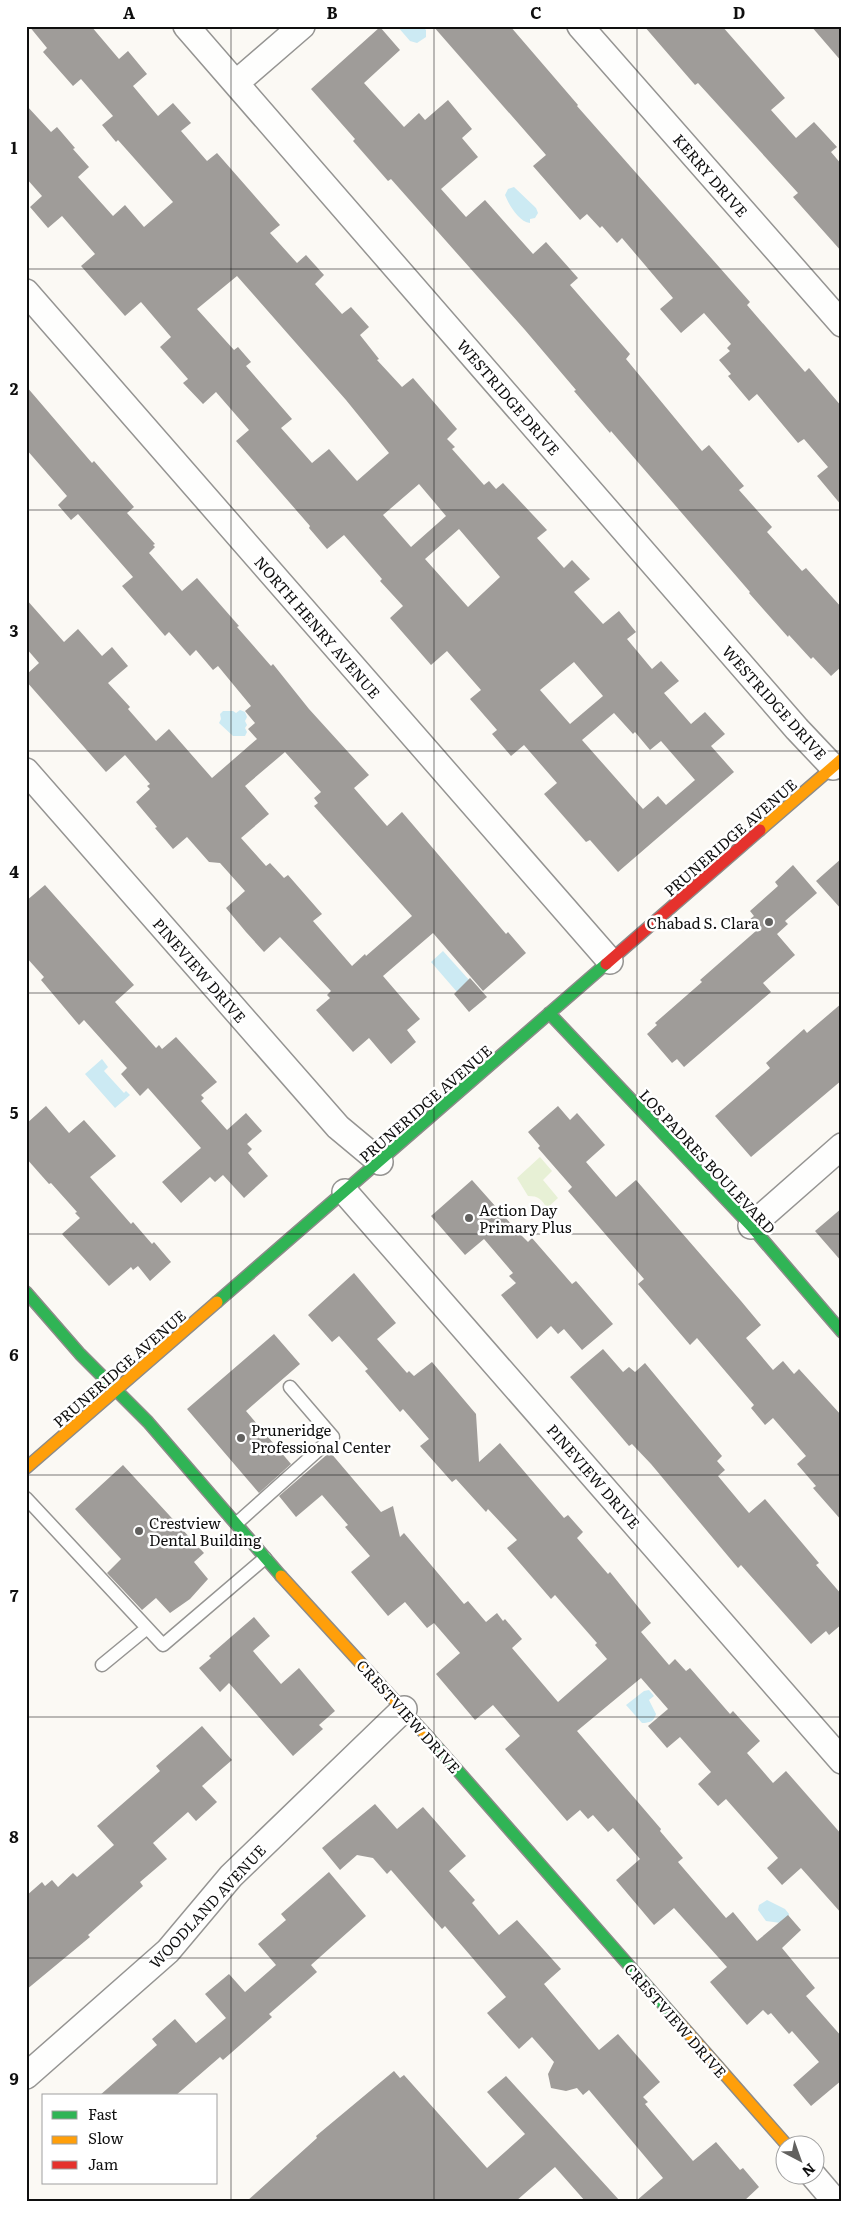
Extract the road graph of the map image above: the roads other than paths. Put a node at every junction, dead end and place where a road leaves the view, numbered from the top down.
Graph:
1 (186, 26) edge
2 (302, 26) edge
3 (580, 26) edge
4 (236, 83) junction
5 (26, 292) edge
6 (842, 324) edge
7 (837, 763) edge
8 (26, 771) edge
9 (610, 961) junction
10 (549, 1013) junction
11 (842, 1146) edge
12 (380, 1162) junction
13 (345, 1192) junction
14 (751, 1226) junction
15 (26, 1292) edge
16 (842, 1332) edge
17 (290, 1387) dead end
18 (116, 1391) junction
19 (26, 1468) edge
20 (26, 1498) edge
21 (237, 1523) junction
22 (265, 1558) junction
23 (147, 1628) junction
24 (102, 1665) dead end
25 (404, 1709) junction
26 (842, 1761) edge
27 (26, 2076) edge
28 (777, 2134) edge
29 (821, 2184) edge
30 (835, 2201) edge

1 - 4 street, WESTRIDGE DRIVE
2 - 4 street
3 - 6 street, KERRY DRIVE
4 - 7 street, WESTRIDGE DRIVE
5 - 9 street, NORTH HENRY AVENUE
7 - 9 street, PRUNERIDGE AVENUE
8 - 12 street, PINEVIEW DRIVE
9 - 10 street, PRUNERIDGE AVENUE
10 - 12 street, PRUNERIDGE AVENUE
10 - 14 street, LOS PADRES BOULEVARD
11 - 14 street
12 - 13 street, PRUNERIDGE AVENUE
13 - 18 street, PRUNERIDGE AVENUE
13 - 26 street, PINEVIEW DRIVE
14 - 16 street, LOS PADRES BOULEVARD
15 - 18 street, CRESTVIEW DRIVE
17 - 21 lane
18 - 19 street, PRUNERIDGE AVENUE
18 - 21 street, CRESTVIEW DRIVE
20 - 23 lane
21 - 22 street, CRESTVIEW DRIVE
22 - 23 lane
22 - 25 street, CRESTVIEW DRIVE
23 - 24 lane
25 - 27 street, WOODLAND AVENUE
25 - 28 street, CRESTVIEW DRIVE
29 - 30 street

